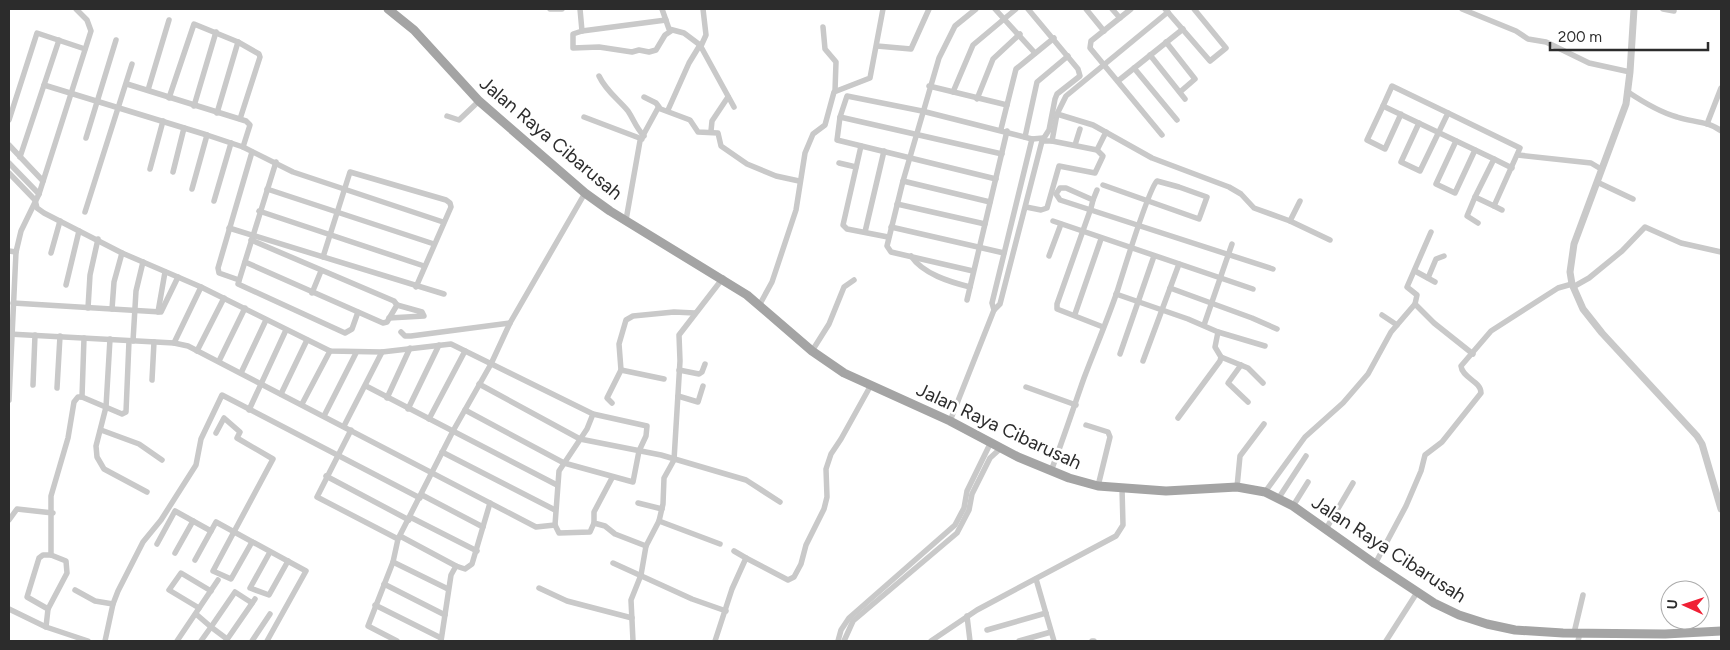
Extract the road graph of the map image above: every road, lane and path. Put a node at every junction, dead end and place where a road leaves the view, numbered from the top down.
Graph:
1 (76, 9) edge
2 (388, 9) edge
3 (550, 9) edge
4 (562, 9) edge
5 (580, 9) edge
6 (662, 9) edge
7 (703, 9) edge
8 (883, 9) edge
9 (928, 9) edge
10 (995, 9) edge
11 (1016, 9) edge
12 (1028, 9) edge
13 (1086, 9) edge
14 (1112, 9) edge
15 (1131, 9) edge
16 (1194, 9) edge
17 (1462, 9) edge
18 (1634, 9) edge
19 (1664, 9) edge
20 (971, 10) edge
21 (1167, 11) edge
22 (1674, 11) dead end
23 (1004, 18) junction
24 (1120, 18) junction
25 (169, 20) dead end
26 (666, 20) junction
27 (823, 27) dead end
28 (1183, 29) junction
29 (582, 31) junction
30 (671, 31) junction
31 (1104, 31) junction
32 (216, 32) junction
33 (1020, 34) junction
34 (1054, 38) junction
35 (59, 40) junction
36 (116, 40) dead end
37 (238, 42) junction
38 (1166, 42) junction
39 (701, 46) junction
40 (877, 46) junction
41 (85, 49) junction
42 (1035, 53) junction
43 (1150, 55) junction
44 (1068, 56) junction
45 (132, 64) dead end
46 (1104, 64) junction
47 (1134, 68) junction
48 (1628, 71) junction
49 (599, 76) dead end
50 (1118, 81) junction
51 (127, 84) junction
52 (44, 85) junction
53 (929, 86) junction
54 (1721, 88) edge
55 (148, 90) junction
56 (835, 91) junction
57 (72, 92) junction
58 (953, 92) junction
59 (1180, 92) junction
60 (1628, 92) junction
61 (644, 96) dead end
62 (728, 97) junction
63 (169, 98) junction
64 (977, 99) junction
65 (1185, 99) dead end
66 (98, 100) junction
67 (479, 101) junction
68 (1007, 105) junction
69 (194, 106) junction
70 (1383, 106) junction
71 (119, 107) junction
72 (659, 107) junction
73 (734, 107) dead end
74 (668, 110) junction
75 (922, 110) junction
76 (217, 113) junction
77 (1448, 113) junction
78 (1057, 114) junction
79 (1401, 114) junction
80 (447, 116) dead end
81 (584, 117) dead end
82 (840, 117) junction
83 (240, 119) junction
84 (9, 120) edge
85 (1177, 120) dead end
86 (163, 121) junction
87 (1419, 123) junction
88 (1707, 124) junction
89 (184, 128) junction
90 (1080, 129) dead end
91 (1004, 130) junction
92 (1721, 131) edge
93 (711, 132) junction
94 (1106, 132) junction
95 (1438, 132) junction
96 (916, 134) junction
97 (1162, 134) dead end
98 (207, 135) junction
99 (643, 137) junction
100 (1025, 137) junction
101 (86, 138) dead end
102 (1032, 139) junction
103 (1043, 140) junction
104 (1052, 141) junction
105 (1456, 141) junction
106 (231, 143) junction
107 (1074, 145) junction
108 (9, 146) edge
109 (861, 146) junction
110 (243, 147) junction
111 (1097, 150) junction
112 (1474, 150) junction
113 (884, 151) junction
114 (252, 152) junction
115 (1002, 154) junction
116 (1518, 155) junction
117 (20, 157) junction
118 (910, 159) junction
119 (1494, 159) junction
120 (276, 162) junction
121 (9, 163) edge
122 (838, 163) dead end
123 (856, 167) junction
124 (1599, 167) junction
125 (1512, 168) junction
126 (150, 169) dead end
127 (173, 172) dead end
128 (9, 173) edge
129 (996, 179) junction
130 (43, 181) junction
131 (799, 181) junction
132 (902, 181) junction
133 (1596, 182) junction
134 (1103, 185) dead end
135 (192, 189) dead end
136 (267, 189) junction
137 (344, 190) junction
138 (1097, 190) dead end
139 (585, 193) junction
140 (37, 197) junction
141 (1475, 197) junction
142 (1632, 199) dead end
143 (1093, 200) junction
144 (214, 201) dead end
145 (1148, 201) junction
146 (1300, 201) dead end
147 (990, 202) junction
148 (897, 204) junction
149 (1026, 206) junction
150 (1494, 206) junction
151 (1091, 208) junction
152 (1502, 210) dead end
153 (85, 212) dead end
154 (259, 212) junction
155 (336, 212) junction
156 (626, 220) junction
157 (60, 221) junction
158 (1290, 221) junction
159 (443, 222) junction
160 (1053, 222) dead end
161 (1478, 222) dead end
162 (985, 224) junction
163 (1061, 224) junction
164 (1140, 225) junction
165 (891, 227) junction
166 (229, 228) junction
167 (79, 231) junction
168 (865, 232) junction
169 (1081, 232) junction
170 (1431, 232) dead end
171 (330, 234) junction
172 (888, 237) junction
173 (252, 238) junction
174 (98, 239) junction
175 (1102, 239) junction
176 (1330, 240) dead end
177 (434, 244) junction
178 (1232, 244) dead end
179 (980, 247) junction
180 (1130, 248) junction
181 (9, 251) edge
182 (16, 252) junction
183 (1721, 252) edge
184 (51, 253) dead end
185 (122, 253) junction
186 (1004, 253) junction
187 (1229, 255) junction
188 (911, 256) junction
189 (1049, 256) dead end
190 (1154, 256) junction
191 (1444, 256) dead end
192 (323, 258) junction
193 (143, 262) junction
194 (245, 262) junction
195 (1179, 264) junction
196 (424, 266) junction
197 (1273, 269) dead end
198 (321, 270) junction
199 (973, 271) junction
200 (1415, 271) junction
201 (165, 272) junction
202 (178, 277) junction
203 (723, 278) junction
204 (1220, 278) junction
205 (1428, 278) junction
206 (239, 280) junction
207 (854, 280) dead end
208 (1435, 282) dead end
209 (66, 285) dead end
210 (1570, 286) junction
211 (201, 287) junction
212 (416, 287) junction
213 (970, 287) junction
214 (1170, 288) junction
215 (1254, 289) dead end
216 (312, 293) junction
217 (444, 294) dead end
218 (1116, 294) junction
219 (224, 298) junction
220 (966, 300) dead end
221 (1138, 302) junction
222 (13, 303) junction
223 (760, 304) junction
224 (1212, 304) junction
225 (1415, 304) junction
226 (397, 305) junction
227 (88, 308) junction
228 (245, 308) junction
229 (112, 310) junction
230 (697, 310) junction
231 (994, 310) junction
232 (1162, 310) junction
233 (135, 311) junction
234 (158, 312) junction
235 (358, 312) junction
236 (1075, 314) junction
237 (1382, 315) dead end
238 (389, 318) junction
239 (266, 320) junction
240 (510, 323) junction
241 (1204, 325) junction
242 (1397, 325) junction
243 (1103, 327) junction
244 (1276, 329) dead end
245 (286, 330) junction
246 (401, 332) dead end
247 (1218, 332) junction
248 (10, 334) edge
249 (36, 335) junction
250 (60, 336) junction
251 (84, 338) junction
252 (110, 339) junction
253 (131, 340) junction
254 (307, 340) junction
255 (154, 342) junction
256 (174, 343) junction
257 (439, 345) junction
258 (1265, 346) dead end
259 (410, 348) junction
260 (197, 351) junction
261 (330, 351) junction
262 (465, 351) junction
263 (812, 351) junction
264 (356, 352) junction
265 (382, 352) junction
266 (1120, 354) dead end
267 (1473, 354) junction
268 (1221, 357) junction
269 (219, 361) junction
270 (1143, 361) dead end
271 (491, 364) junction
272 (706, 364) dead end
273 (1241, 365) junction
274 (621, 370) junction
275 (679, 370) junction
276 (240, 373) junction
277 (664, 379) dead end
278 (152, 380) dead end
279 (1263, 383) dead end
280 (261, 384) junction
281 (479, 384) junction
282 (32, 385) dead end
283 (871, 385) junction
284 (366, 386) junction
285 (704, 386) dead end
286 (1026, 387) dead end
287 (57, 388) dead end
288 (281, 394) junction
289 (678, 396) junction
290 (82, 397) junction
291 (387, 398) junction
292 (9, 400) edge
293 (1248, 402) dead end
294 (612, 403) dead end
295 (302, 404) junction
296 (1076, 405) junction
297 (106, 407) junction
298 (408, 409) junction
299 (249, 410) junction
300 (465, 410) junction
301 (593, 414) junction
302 (324, 416) junction
303 (1178, 418) dead end
304 (429, 419) junction
305 (950, 421) junction
306 (1264, 424) dead end
307 (1086, 425) dead end
308 (344, 426) junction
309 (101, 430) junction
310 (351, 430) junction
311 (453, 431) junction
312 (216, 433) dead end
313 (580, 439) junction
314 (990, 442) junction
315 (1001, 448) junction
316 (639, 451) junction
317 (442, 452) junction
318 (336, 455) junction
319 (1306, 456) dead end
320 (162, 460) dead end
321 (674, 460) junction
322 (564, 462) junction
323 (982, 468) junction
324 (1051, 471) junction
325 (432, 473) junction
326 (326, 476) junction
327 (612, 478) junction
328 (1308, 482) dead end
329 (1353, 483) dead end
330 (557, 485) junction
331 (1098, 486) junction
332 (1237, 487) junction
333 (1122, 488) junction
334 (147, 492) dead end
335 (1265, 492) junction
336 (421, 497) junction
337 (1278, 499) junction
338 (780, 502) dead end
339 (638, 503) dead end
340 (490, 504) junction
341 (1293, 506) junction
342 (662, 509) junction
343 (1721, 509) edge
344 (555, 510) junction
345 (53, 513) junction
346 (410, 518) junction
347 (9, 520) edge
348 (193, 521) junction
349 (659, 521) junction
350 (594, 522) junction
351 (554, 526) junction
352 (483, 527) junction
353 (1326, 529) junction
354 (211, 531) junction
355 (233, 531) junction
356 (399, 538) junction
357 (252, 542) junction
358 (157, 544) dead end
359 (720, 544) dead end
360 (646, 546) junction
361 (477, 551) junction
362 (734, 551) dead end
363 (270, 552) junction
364 (175, 553) dead end
365 (51, 555) junction
366 (746, 558) junction
367 (195, 560) dead end
368 (288, 562) junction
369 (393, 562) junction
370 (613, 563) dead end
371 (1375, 564) junction
372 (456, 566) junction
373 (641, 575) junction
374 (1036, 579) junction
375 (218, 580) dead end
376 (384, 584) junction
377 (539, 588) dead end
378 (448, 589) junction
379 (75, 590) dead end
380 (211, 592) junction
381 (1418, 592) junction
382 (1583, 594) dead end
383 (113, 604) junction
384 (376, 605) junction
385 (9, 609) edge
386 (48, 609) junction
387 (198, 611) junction
388 (726, 611) junction
389 (1046, 613) junction
390 (270, 614) dead end
391 (445, 615) junction
392 (967, 616) junction
393 (632, 618) junction
394 (46, 627) junction
395 (211, 627) junction
396 (987, 630) dead end
397 (1721, 631) edge
398 (1051, 632) junction
399 (1577, 636) edge
400 (1624, 637) edge
401 (1701, 637) edge
402 (227, 640) edge
403 (441, 640) edge
404 (88, 641) edge
405 (105, 641) edge
406 (177, 641) edge
407 (201, 641) edge
408 (252, 641) edge
409 (267, 641) edge
410 (398, 641) edge
411 (633, 641) edge
412 (715, 641) edge
413 (838, 641) edge
414 (844, 641) edge
415 (931, 641) edge
416 (970, 641) edge
417 (1019, 641) edge
418 (1054, 641) edge
419 (1386, 641) edge

1 - 41 street
2 - 67 main road, Jalan Raya Cibarusah
3 - 4 street
5 - 29 street
6 - 26 street
7 - 39 street
8 - 40 street
9 - 40 street
10 - 23 street
11 - 23 street
12 - 34 street
13 - 31 street
14 - 24 street
15 - 24 street
16 - 28 street
17 - 48 street
18 - 48 street
19 - 22 street
20 - 53 street
21 - 28 street
21 - 46 street
23 - 33 street
23 - 58 street
24 - 31 street
25 - 55 street
26 - 29 street
26 - 30 street
27 - 56 street
28 - 38 street
29 - 30 street
30 - 39 street
31 - 46 street
32 - 37 street
32 - 63 street
32 - 69 street
33 - 42 street
33 - 64 street
34 - 42 street
34 - 44 street
35 - 41 street
35 - 52 street
35 - 84 street
36 - 66 street
37 - 76 street
37 - 83 street
38 - 43 street
38 - 59 street
39 - 62 street
39 - 74 street
40 - 56 street
41 - 57 street
42 - 68 street
43 - 47 street
43 - 59 street
44 - 100 street
44 - 103 street
45 - 51 street
46 - 50 street
46 - 78 street
47 - 50 street
47 - 85 street
48 - 60 street
49 - 99 street
50 - 97 street
51 - 55 street
51 - 71 street
52 - 57 street
52 - 117 street
53 - 58 street
53 - 75 street
54 - 88 street
55 - 63 street
56 - 131 street
57 - 66 street
57 - 130 street
58 - 64 street
59 - 65 street
60 - 88 street
60 - 124 street
61 - 72 street
62 - 73 street
62 - 93 street
63 - 69 street
64 - 68 street
66 - 71 street
66 - 101 street
67 - 80 street
67 - 139 main road, Jalan Raya Cibarusah
68 - 91 street
69 - 76 street
70 - 77 street
70 - 79 street
70 - 79 street
71 - 86 street
71 - 153 street
72 - 74 street
72 - 99 street
74 - 93 street
75 - 82 street
75 - 91 street
75 - 96 street
76 - 83 street
77 - 95 street
77 - 116 street
78 - 94 street
78 - 104 street
79 - 87 street
81 - 99 street
82 - 96 street
82 - 109 street
83 - 110 street
86 - 89 street
86 - 126 street
87 - 95 street
87 - 95 street
88 - 92 street
89 - 98 street
89 - 127 street
90 - 107 street
91 - 100 street
91 - 115 street
93 - 131 street
94 - 111 street
94 - 158 street
95 - 105 street
96 - 115 street
96 - 118 street
98 - 106 street
98 - 135 street
99 - 156 street
100 - 102 street
102 - 103 street
102 - 186 street
103 - 104 street
103 - 149 street
104 - 107 street
105 - 112 street
105 - 112 street
106 - 110 street
106 - 144 street
107 - 111 street
108 - 117 street
109 - 113 street
109 - 123 street
110 - 114 street
111 - 149 street
112 - 119 street
113 - 118 street
113 - 168 street
114 - 120 street
114 - 166 street
115 - 129 street
116 - 124 street
116 - 125 street
117 - 130 street
118 - 129 street
118 - 132 street
119 - 125 street
119 - 141 street
120 - 136 street
120 - 137 street
121 - 140 street
122 - 123 street
123 - 168 street
124 - 133 street
125 - 150 street
128 - 140 street
129 - 147 street
130 - 140 street
131 - 223 street
132 - 147 street
132 - 148 street
133 - 142 street
133 - 210 street
134 - 145 street
136 - 154 street
136 - 155 street
137 - 155 street
137 - 159 street
137 - 159 street
138 - 143 street
139 - 156 main road, Jalan Raya Cibarusah
139 - 240 street
140 - 157 street
140 - 182 street
141 - 150 street
141 - 161 street
143 - 151 street
143 - 151 street
145 - 145 street
145 - 164 street
146 - 158 street
147 - 162 street
148 - 162 street
148 - 165 street
149 - 231 street
150 - 152 street
151 - 164 street
151 - 169 street
154 - 171 street
154 - 173 street
155 - 171 street
155 - 177 street
156 - 203 main road, Jalan Raya Cibarusah
157 - 167 street
157 - 184 street
158 - 176 street
159 - 177 street
160 - 163 street
162 - 179 street
163 - 169 street
163 - 189 street
164 - 180 street
164 - 187 street
165 - 172 street
165 - 179 street
166 - 173 street
166 - 206 street
167 - 174 street
167 - 209 street
168 - 172 street
169 - 175 street
169 - 236 street
170 - 200 street
171 - 192 street
171 - 196 street
172 - 188 street
173 - 192 street
173 - 194 street
173 - 198 street
174 - 185 street
174 - 227 street
175 - 180 street
175 - 236 street
177 - 196 street
178 - 187 street
179 - 186 street
179 - 199 street
180 - 190 street
180 - 218 street
181 - 182 street
182 - 222 street
183 - 210 street
185 - 193 street
185 - 229 street
186 - 231 street
187 - 197 street
187 - 204 street
188 - 199 street
188 - 213 street
190 - 195 street
190 - 221 street
191 - 205 street
192 - 212 street
193 - 201 street
193 - 233 street
194 - 206 street
194 - 216 street
195 - 204 street
195 - 214 street
196 - 212 street
198 - 216 street
198 - 226 street
199 - 213 street
200 - 205 street
200 - 225 street
201 - 202 street
201 - 234 street
202 - 211 street
202 - 234 street
203 - 223 main road, Jalan Raya Cibarusah
203 - 230 street
204 - 215 street
204 - 224 street
205 - 208 street
206 - 235 street
207 - 263 street
210 - 267 street
210 - 343 street
211 - 219 street
211 - 256 street
212 - 217 street
213 - 220 street
214 - 224 street
214 - 232 street
216 - 235 street
218 - 221 street
218 - 243 street
219 - 228 street
219 - 260 street
221 - 232 street
221 - 266 street
222 - 227 street
222 - 248 street
223 - 263 main road, Jalan Raya Cibarusah
224 - 241 street
224 - 244 street
225 - 242 street
225 - 267 street
226 - 238 street
226 - 238 street
227 - 229 street
228 - 239 street
228 - 269 street
229 - 233 street
230 - 274 street
230 - 275 street
231 - 305 street
232 - 241 street
232 - 270 street
233 - 234 street
233 - 253 street
235 - 238 street
236 - 243 street
237 - 242 street
239 - 245 street
239 - 276 street
240 - 246 street
240 - 271 street
241 - 247 street
242 - 335 street
243 - 296 street
245 - 254 street
245 - 280 street
247 - 258 street
247 - 268 street
248 - 249 street
248 - 292 street
249 - 250 street
249 - 282 street
250 - 251 street
250 - 287 street
251 - 252 street
251 - 290 street
252 - 253 street
252 - 297 street
253 - 255 street
253 - 297 street
254 - 261 street
254 - 288 street
255 - 256 street
255 - 278 street
256 - 260 street
257 - 259 street
257 - 262 street
257 - 298 street
259 - 265 street
259 - 291 street
260 - 269 street
261 - 264 street
261 - 295 street
262 - 271 street
262 - 304 street
263 - 283 main road, Jalan Raya Cibarusah
264 - 265 street
264 - 302 street
265 - 284 street
267 - 371 street
268 - 273 street
268 - 303 street
269 - 276 street
271 - 281 street
271 - 301 street
272 - 275 street
273 - 279 street
273 - 293 street
274 - 277 street
274 - 294 street
275 - 289 street
276 - 280 street
280 - 288 street
280 - 299 street
281 - 300 street
281 - 313 street
283 - 305 main road, Jalan Raya Cibarusah
283 - 366 street
284 - 291 street
284 - 308 street
285 - 289 street
286 - 296 street
288 - 295 street
289 - 321 street
290 - 297 street
290 - 345 street
291 - 298 street
295 - 302 street
296 - 324 street
297 - 309 street
298 - 304 street
299 - 318 street
299 - 383 street
300 - 311 street
300 - 322 street
301 - 313 street
301 - 316 street
302 - 308 street
304 - 311 street
305 - 314 main road, Jalan Raya Cibarusah
306 - 332 street
307 - 331 street
308 - 310 street
309 - 320 street
309 - 334 street
310 - 318 street
310 - 325 street
311 - 317 street
311 - 330 street
312 - 355 street
313 - 316 street
313 - 322 street
314 - 315 main road, Jalan Raya Cibarusah
314 - 323 street
315 - 323 street
315 - 324 main road, Jalan Raya Cibarusah
316 - 321 street
316 - 327 street
317 - 325 street
317 - 344 street
318 - 326 street
318 - 336 street
319 - 337 street
321 - 338 street
321 - 342 street
322 - 327 street
322 - 330 street
323 - 413 street
323 - 414 street
324 - 331 main road, Jalan Raya Cibarusah
325 - 336 street
325 - 340 street
326 - 346 street
326 - 356 street
327 - 350 street
328 - 341 street
329 - 353 street
330 - 344 street
331 - 333 main road, Jalan Raya Cibarusah
332 - 333 main road, Jalan Raya Cibarusah
332 - 335 main road, Jalan Raya Cibarusah
333 - 374 street
335 - 337 main road, Jalan Raya Cibarusah
336 - 346 street
336 - 352 street
337 - 341 main road, Jalan Raya Cibarusah
339 - 342 street
340 - 351 street
340 - 352 street
341 - 353 main road, Jalan Raya Cibarusah
342 - 349 street
344 - 351 street
345 - 347 street
345 - 365 street
346 - 356 street
346 - 361 street
348 - 354 street
348 - 358 street
348 - 364 street
349 - 359 street
349 - 360 street
350 - 351 street
350 - 360 street
352 - 361 street
353 - 371 main road, Jalan Raya Cibarusah
354 - 355 street
354 - 367 street
355 - 357 street
355 - 357 street
356 - 369 street
356 - 372 street
357 - 363 street
360 - 373 street
361 - 372 street
362 - 366 street
363 - 368 street
363 - 368 street
365 - 386 street
365 - 386 street
366 - 388 street
368 - 409 street
369 - 376 street
369 - 378 street
370 - 373 street
371 - 381 main road, Jalan Raya Cibarusah
372 - 378 street
373 - 388 street
373 - 393 street
374 - 389 street
374 - 392 street
375 - 380 street
376 - 384 street
376 - 391 street
377 - 393 street
378 - 391 street
379 - 383 street
380 - 387 street
380 - 387 street
381 - 399 main road, Jalan Raya Cibarusah
381 - 419 street
382 - 399 street
383 - 405 street
384 - 403 street
384 - 410 street
385 - 394 street
386 - 394 street
387 - 395 street
387 - 406 street
388 - 412 street
389 - 396 street
389 - 398 street
390 - 408 street
391 - 403 street
392 - 415 street
392 - 416 street
393 - 411 street
394 - 404 street
395 - 402 street
395 - 402 street
395 - 407 street
397 - 401 main road, Jalan Raya Cibarusah
398 - 417 street
398 - 418 street
399 - 400 main road, Jalan Raya Cibarusah
400 - 401 main road, Jalan Raya Cibarusah

